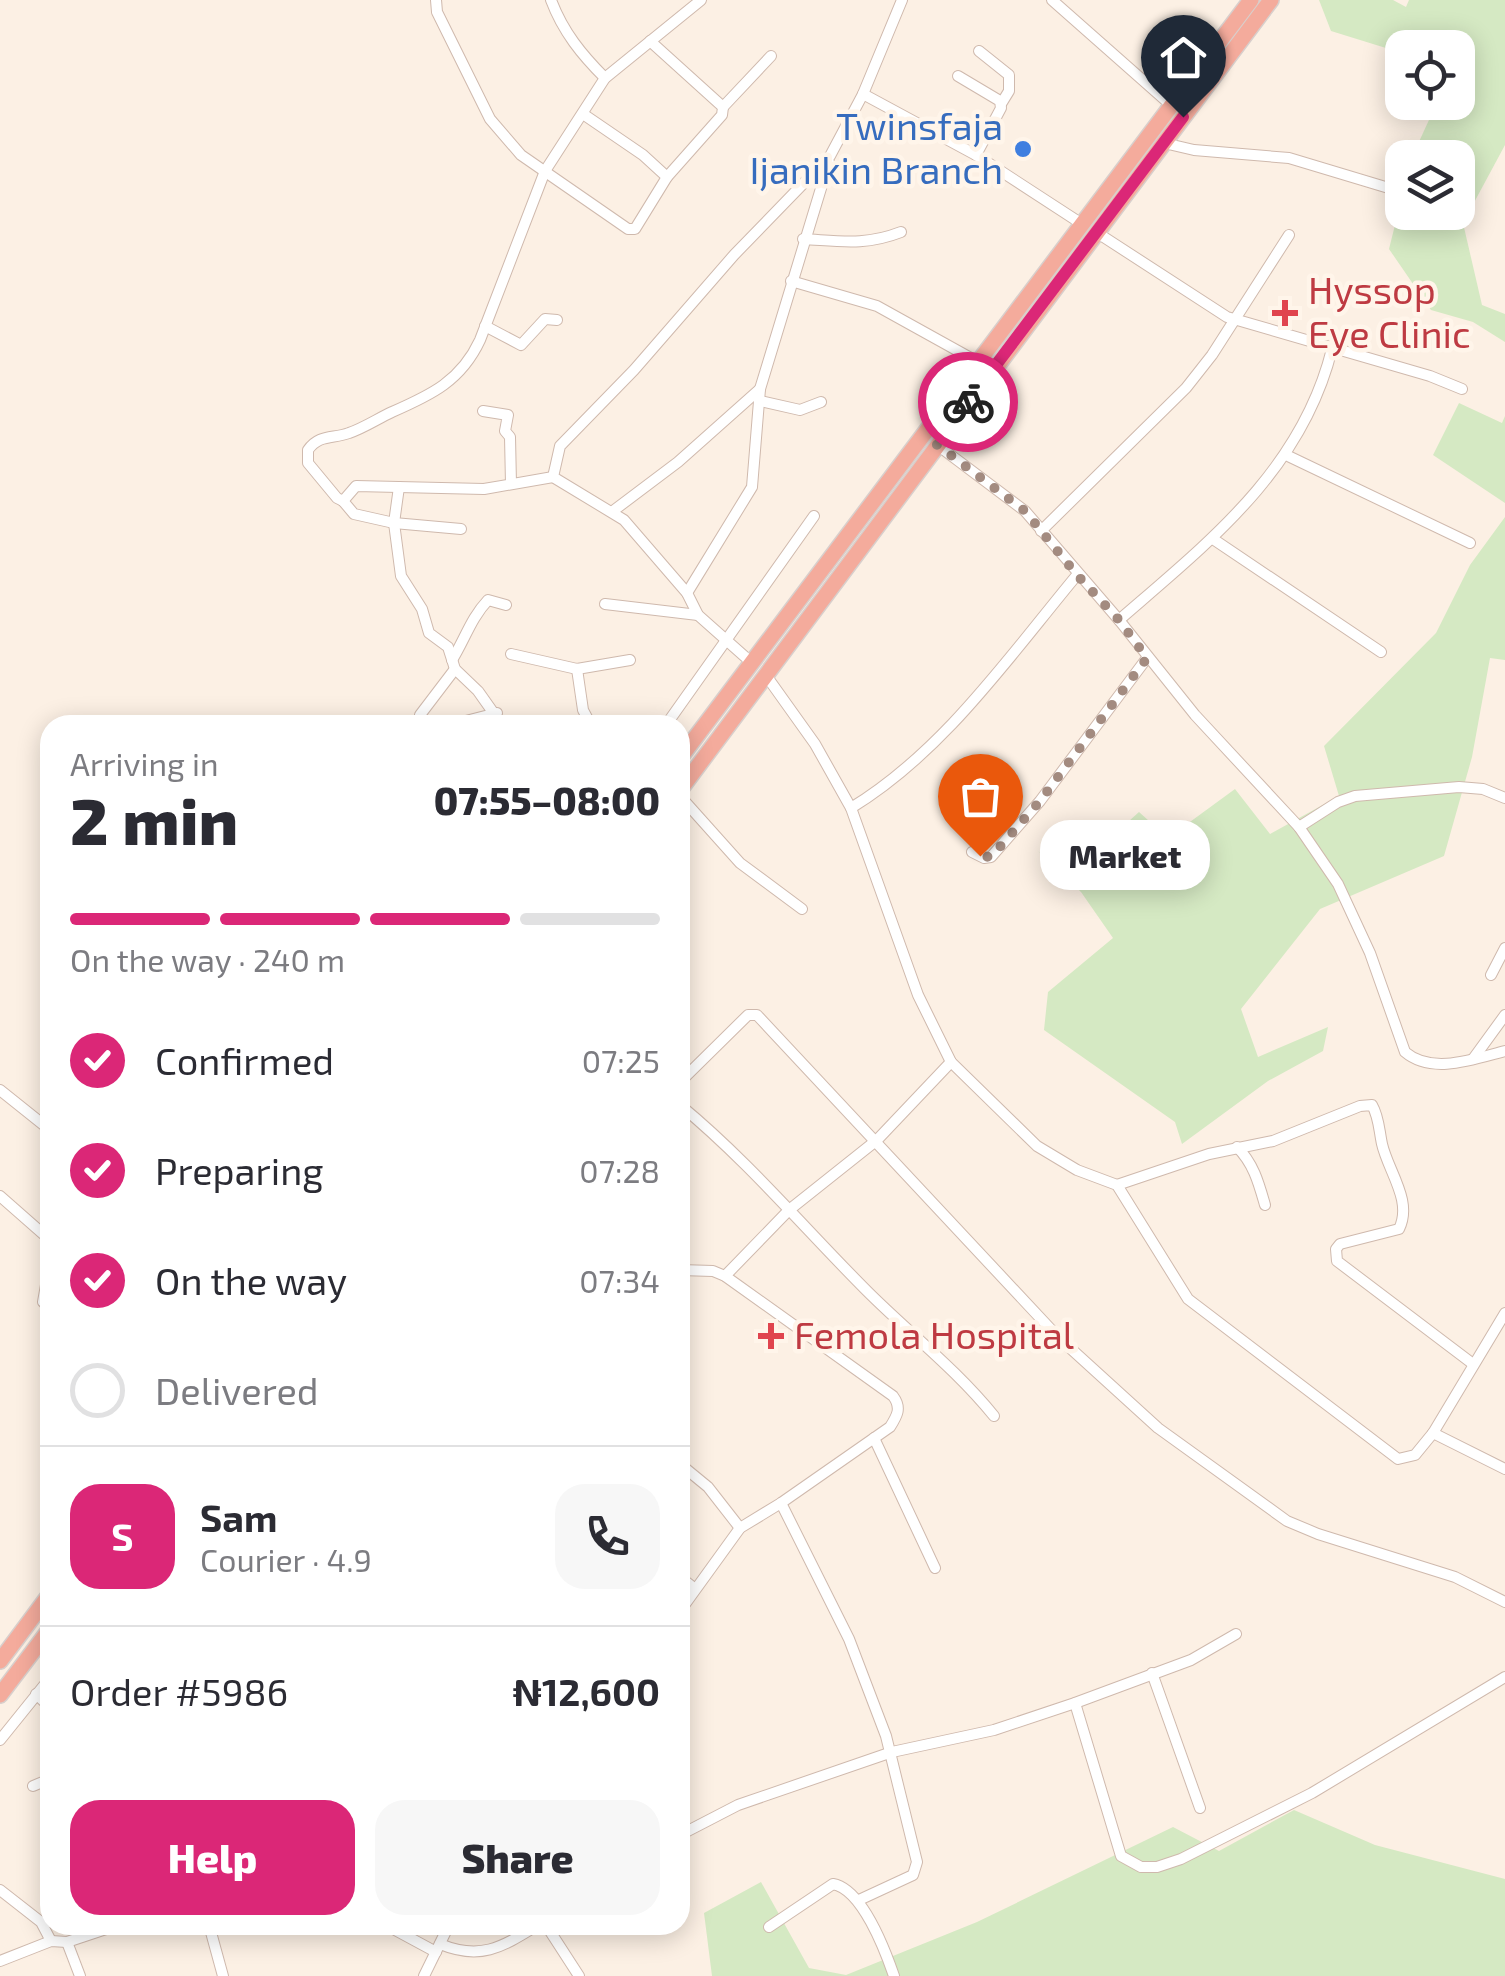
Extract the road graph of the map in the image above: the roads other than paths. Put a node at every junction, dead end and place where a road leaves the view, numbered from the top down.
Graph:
1 (436, 0) edge
2 (552, 0) edge
3 (700, 0) edge
4 (902, 0) edge
5 (1052, 0) edge
6 (1251, 0) edge
7 (1271, 0) edge
8 (650, 41) junction
9 (979, 50) dead end
10 (772, 56) dead end
11 (958, 76) dead end
12 (605, 78) junction
13 (863, 94) junction
14 (1001, 104) junction
15 (1172, 106) junction
16 (723, 107) junction
17 (583, 114) junction
18 (1164, 143) junction
19 (976, 155) junction
20 (830, 156) junction
21 (546, 172) junction
22 (667, 178) junction
23 (1385, 187) edge
24 (1089, 228) junction
25 (900, 232) dead end
26 (1289, 235) dead end
27 (803, 239) junction
28 (791, 281) junction
29 (1233, 319) junction
30 (557, 320) dead end
31 (485, 326) junction
32 (1332, 349) junction
33 (978, 362) junction
34 (1462, 388) dead end
35 (760, 395) junction
36 (822, 402) dead end
37 (483, 411) dead end
38 (936, 444) junction
39 (1286, 455) junction
40 (552, 477) junction
41 (511, 484) junction
42 (399, 487) junction
43 (343, 501) junction
44 (613, 511) junction
45 (814, 516) dead end
46 (394, 522) junction
47 (461, 529) dead end
48 (1042, 530) junction
49 (1213, 539) junction
50 (1470, 543) dead end
51 (1077, 575) junction
52 (687, 592) junction
53 (605, 604) dead end
54 (506, 605) dead end
55 (698, 614) junction
56 (1119, 620) junction
57 (729, 639) junction
58 (1381, 652) dead end
59 (511, 654) dead end
60 (1147, 658) junction
61 (630, 660) dead end
62 (752, 663) junction
63 (454, 665) junction
64 (577, 669) junction
65 (765, 674) junction
66 (496, 713) joint
67 (422, 715) edge
68 (488, 715) edge
69 (586, 715) edge
70 (673, 715) edge
71 (690, 745) edge
72 (690, 778) edge
73 (1505, 798) edge
74 (690, 804) edge
75 (850, 808) junction
76 (1299, 828) junction
77 (972, 852) dead end
78 (802, 908) dead end
79 (1505, 948) edge
80 (1491, 974) dead end
81 (1505, 1016) edge
82 (1505, 1051) edge
83 (1472, 1060) junction
84 (951, 1062) junction
85 (690, 1073) edge
86 (0, 1090) edge
87 (690, 1115) edge
88 (40, 1122) edge
89 (876, 1140) junction
90 (1237, 1148) junction
91 (1117, 1185) junction
92 (0, 1196) edge
93 (1265, 1205) dead end
94 (789, 1210) junction
95 (40, 1231) edge
96 (690, 1270) edge
97 (725, 1276) junction
98 (1505, 1312) edge
99 (1473, 1364) junction
100 (994, 1416) dead end
101 (1433, 1433) junction
102 (874, 1438) junction
103 (1505, 1470) edge
104 (690, 1472) edge
105 (782, 1503) junction
106 (740, 1528) junction
107 (935, 1568) dead end
108 (690, 1585) edge
109 (695, 1589) junction
110 (690, 1596) edge
111 (1505, 1602) edge
112 (40, 1608) edge
113 (1236, 1634) dead end
114 (40, 1646) edge
115 (0, 1662) edge
116 (1152, 1673) junction
117 (1505, 1677) edge
118 (40, 1689) edge
119 (36, 1694) junction
120 (0, 1695) edge
121 (40, 1698) edge
122 (1075, 1703) junction
123 (0, 1740) edge
124 (892, 1752) junction
125 (40, 1783) edge
126 (33, 1786) dead end
127 (1200, 1808) dead end
128 (690, 1830) edge
129 (0, 1890) edge
130 (858, 1900) junction
131 (40, 1921) edge
132 (769, 1927) dead end
133 (47, 1935) edge
134 (84, 1935) edge
135 (212, 1935) edge
136 (409, 1935) edge
137 (444, 1935) edge
138 (517, 1935) edge
139 (552, 1935) edge
140 (50, 1941) junction
141 (66, 1942) junction
142 (438, 1948) junction
143 (0, 1961) edge
144 (80, 1976) edge
145 (223, 1976) edge
146 (424, 1976) edge
147 (579, 1976) edge
148 (894, 1976) edge

1 - 21 street
2 - 12 street
3 - 8 street
4 - 13 street
5 - 15 street
6 - 15 highway
7 - 18 highway
8 - 12 street
8 - 16 street
9 - 14 street
10 - 16 street
11 - 14 street
12 - 17 street
13 - 19 street
13 - 20 street
14 - 19 street
15 - 24 highway
16 - 22 street
17 - 21 street
17 - 22 street
18 - 23 street
18 - 24 highway
19 - 24 street
20 - 27 street
20 - 40 street
21 - 22 street
21 - 31 street
24 - 29 street
24 - 33 highway
24 - 38 highway
25 - 27 street
26 - 29 street
27 - 28 street
28 - 33 street
28 - 35 street
29 - 32 street
29 - 48 street
30 - 31 street
31 - 43 street
32 - 34 street
32 - 39 street
33 - 62 highway
35 - 36 street
35 - 44 street
35 - 52 street
37 - 41 street
38 - 48 street
38 - 65 highway
39 - 49 street
39 - 50 street
40 - 41 street
40 - 44 street
41 - 42 street
42 - 43 street
42 - 46 street
43 - 46 street
44 - 52 street
45 - 57 street
46 - 47 street
46 - 63 street
48 - 51 street
49 - 56 street
49 - 58 street
51 - 56 street
51 - 75 street
52 - 55 street
53 - 55 street
54 - 63 street
55 - 57 street
56 - 60 street
57 - 62 street
57 - 70 street
59 - 64 street
60 - 76 street
60 - 77 street
61 - 64 street
62 - 71 highway
63 - 66 street
63 - 67 street
64 - 69 street
65 - 72 highway
65 - 75 street
66 - 68 street
73 - 76 street
74 - 78 street
75 - 84 street
76 - 83 street
79 - 80 street
81 - 83 street
82 - 83 street
84 - 89 street
84 - 91 street
85 - 89 street
86 - 88 street
87 - 94 street
89 - 94 street
89 - 111 street
90 - 91 street
90 - 93 street
90 - 99 street
91 - 101 street
92 - 95 street
94 - 97 street
94 - 100 street
96 - 97 street
97 - 102 street
98 - 99 street
99 - 101 street
101 - 103 street
102 - 105 street
102 - 107 street
104 - 106 street
105 - 106 street
105 - 124 street
106 - 109 street
108 - 109 street
109 - 110 street
112 - 115 highway
113 - 116 street
114 - 120 highway
116 - 122 street
116 - 127 street
117 - 122 street
118 - 119 street
119 - 121 street
119 - 123 street
122 - 124 street
124 - 128 street
124 - 130 street
125 - 126 street
129 - 131 street
130 - 132 street
130 - 148 street
133 - 140 street
134 - 141 street
135 - 145 street
136 - 142 street
137 - 142 street
138 - 142 street
139 - 147 street
140 - 141 street
140 - 143 street
141 - 144 street
142 - 146 street

